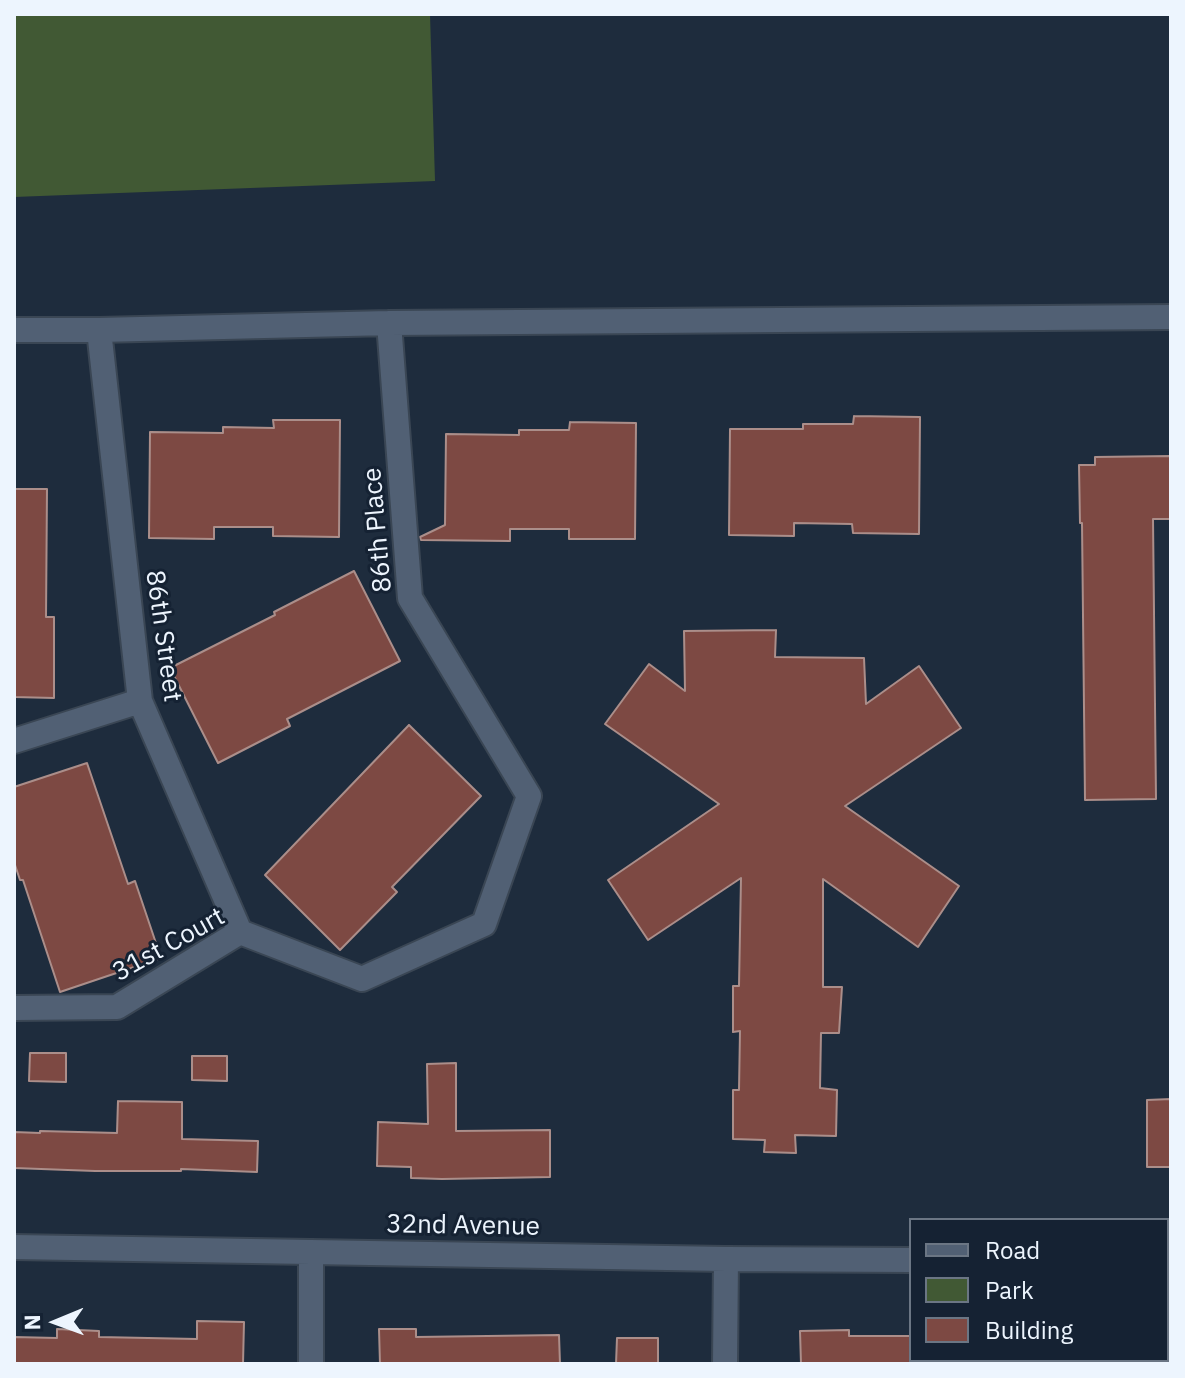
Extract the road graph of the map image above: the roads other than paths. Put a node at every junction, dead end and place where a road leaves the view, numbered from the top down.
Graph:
1 (1171, 317) edge
2 (389, 323) junction
3 (14, 330) edge
4 (99, 330) junction
5 (140, 701) junction
6 (14, 741) edge
7 (529, 796) joint
8 (240, 932) junction
9 (14, 1008) edge
10 (14, 1247) edge
11 (311, 1252) junction
12 (726, 1259) junction
13 (909, 1260) edge
14 (311, 1364) edge
15 (725, 1364) edge

1 - 2 street
2 - 4 street
2 - 7 street, 86th Place
3 - 4 street
4 - 5 street, 86th Street
5 - 6 street
5 - 8 street, 86th Street
7 - 8 street, 31st Court
8 - 9 street, 31st Court
10 - 11 street, 32nd Avenue
11 - 12 street, 32nd Avenue
11 - 14 street
12 - 13 street, 32nd Avenue
12 - 15 street

